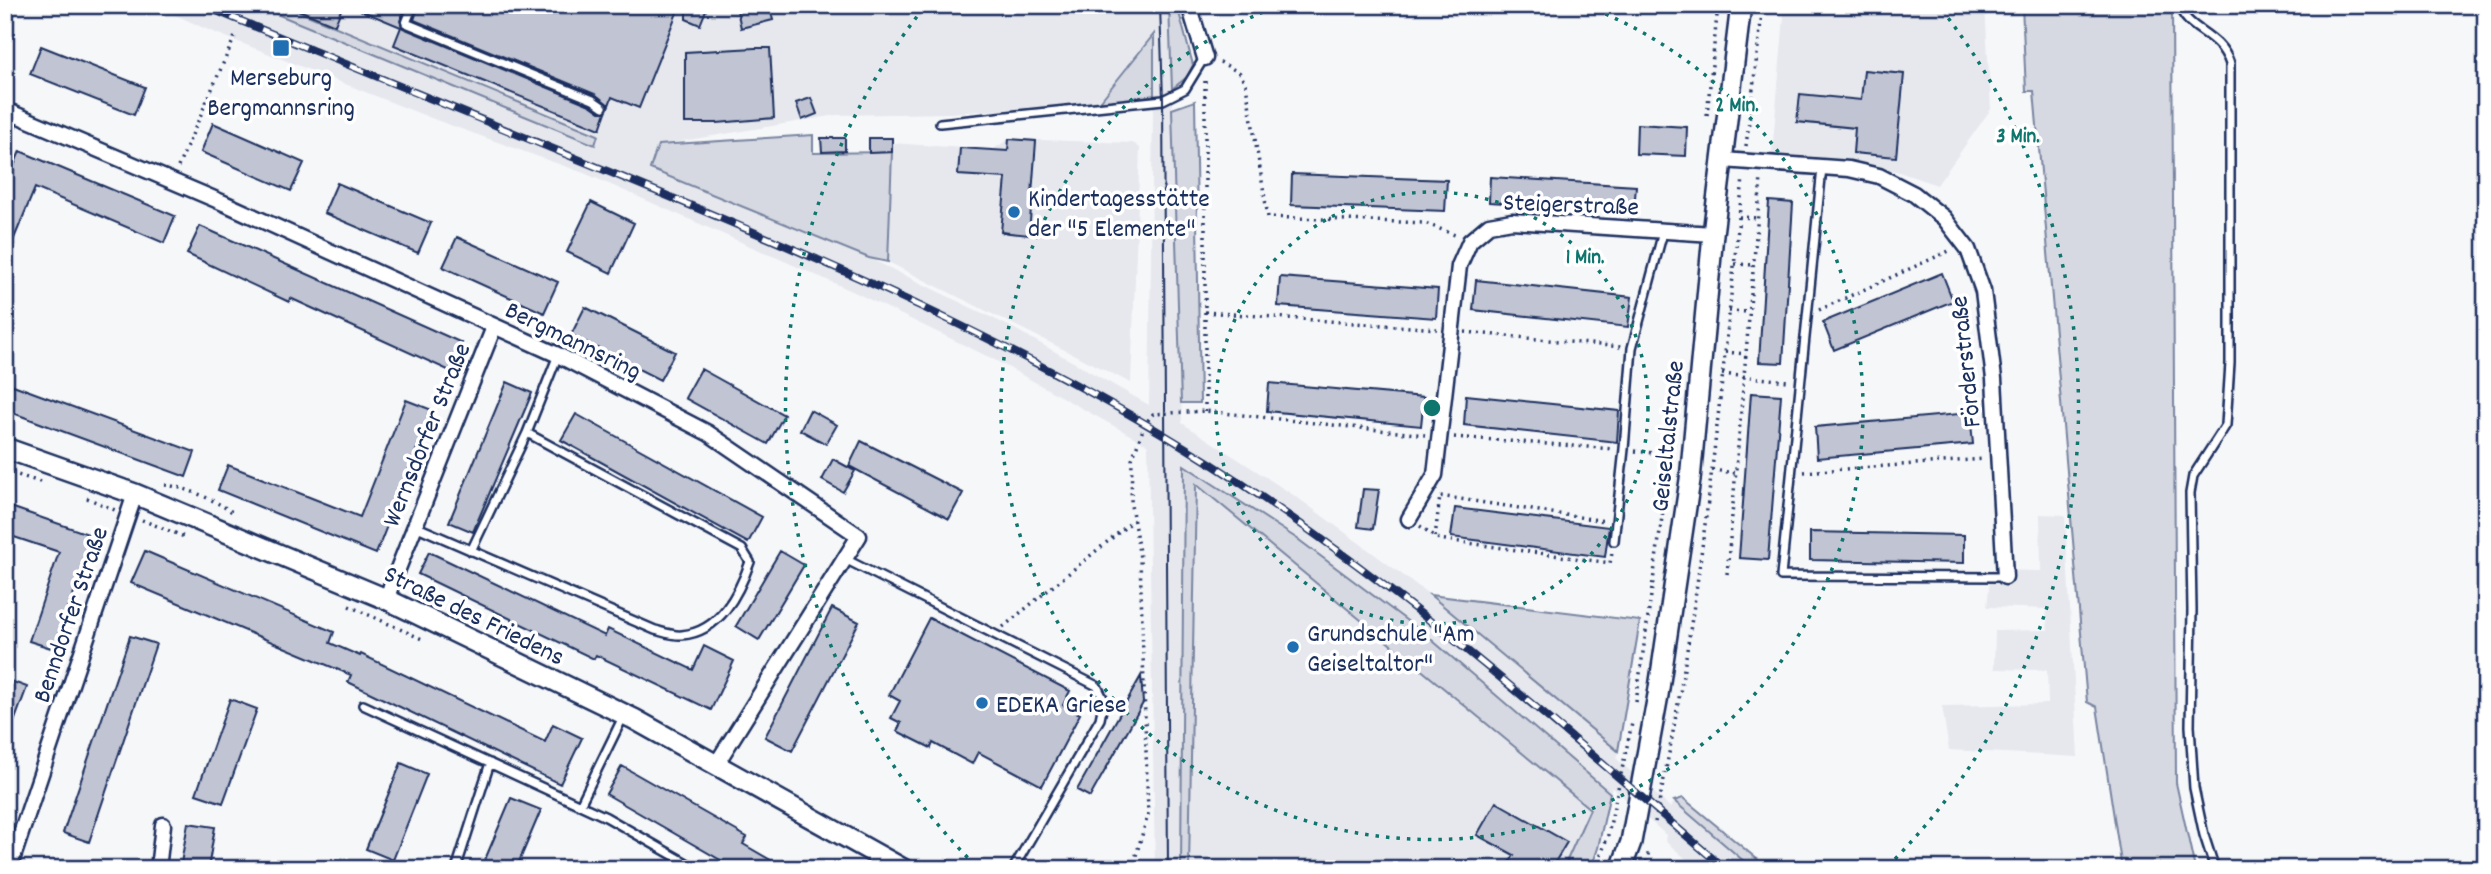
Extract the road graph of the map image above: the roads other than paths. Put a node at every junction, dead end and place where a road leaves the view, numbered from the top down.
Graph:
1 (413, 5) edge
2 (1189, 5) edge
3 (1741, 5) edge
4 (2179, 5) edge
5 (1205, 58) joint
6 (603, 107) dead end
7 (9, 111) edge
8 (940, 123) dead end
9 (5, 131) edge
10 (1723, 160) junction
11 (1822, 167) junction
12 (1663, 232) junction
13 (1713, 234) junction
14 (494, 327) junction
15 (558, 355) junction
16 (527, 433) junction
17 (5, 448) edge
18 (135, 494) junction
19 (1409, 519) road end
20 (415, 526) junction
21 (1614, 541) road end
22 (471, 551) junction
23 (845, 559) junction
24 (2005, 577) joint
25 (386, 598) junction
26 (363, 705) dead end
27 (624, 714) junction
28 (490, 763) junction
29 (717, 763) junction
30 (580, 805) junction
31 (163, 825) dead end
32 (9, 869) edge
33 (158, 869) edge
34 (456, 869) edge
35 (698, 869) edge
36 (903, 869) edge
37 (1013, 869) edge
38 (1621, 869) edge
39 (2214, 869) edge

1 - 6 lane
2 - 5 street
3 - 10 street, Geiseltalstraße
4 - 39 lane
5 - 8 lane
7 - 9 street
7 - 14 street, Bergmannsring
10 - 11 street, Förderstraße
10 - 13 street, Geiseltalstraße
11 - 24 street, Förderstraße
11 - 24 lane
12 - 13 street, Steigerstraße
12 - 19 street, Steigerstraße
12 - 21 lane
13 - 38 street, Geiseltalstraße
14 - 15 street, Bergmannsring
14 - 20 street, Wernsdorfer Straße
15 - 16 lane
15 - 23 street, Bergmannsring
16 - 22 lane
16 - 22 lane
17 - 18 street, Straße des Friedens
18 - 25 street, Straße des Friedens
18 - 32 street, Benndorfer Straße
20 - 22 lane
20 - 25 street, Wernsdorfer Straße
23 - 29 street, Bergmannsring
23 - 37 lane
25 - 27 street, Straße des Friedens
26 - 28 lane
27 - 29 street, Straße des Friedens
27 - 30 lane
28 - 30 lane
28 - 34 lane
29 - 36 street, Straße des Friedens
30 - 35 lane
31 - 33 street

